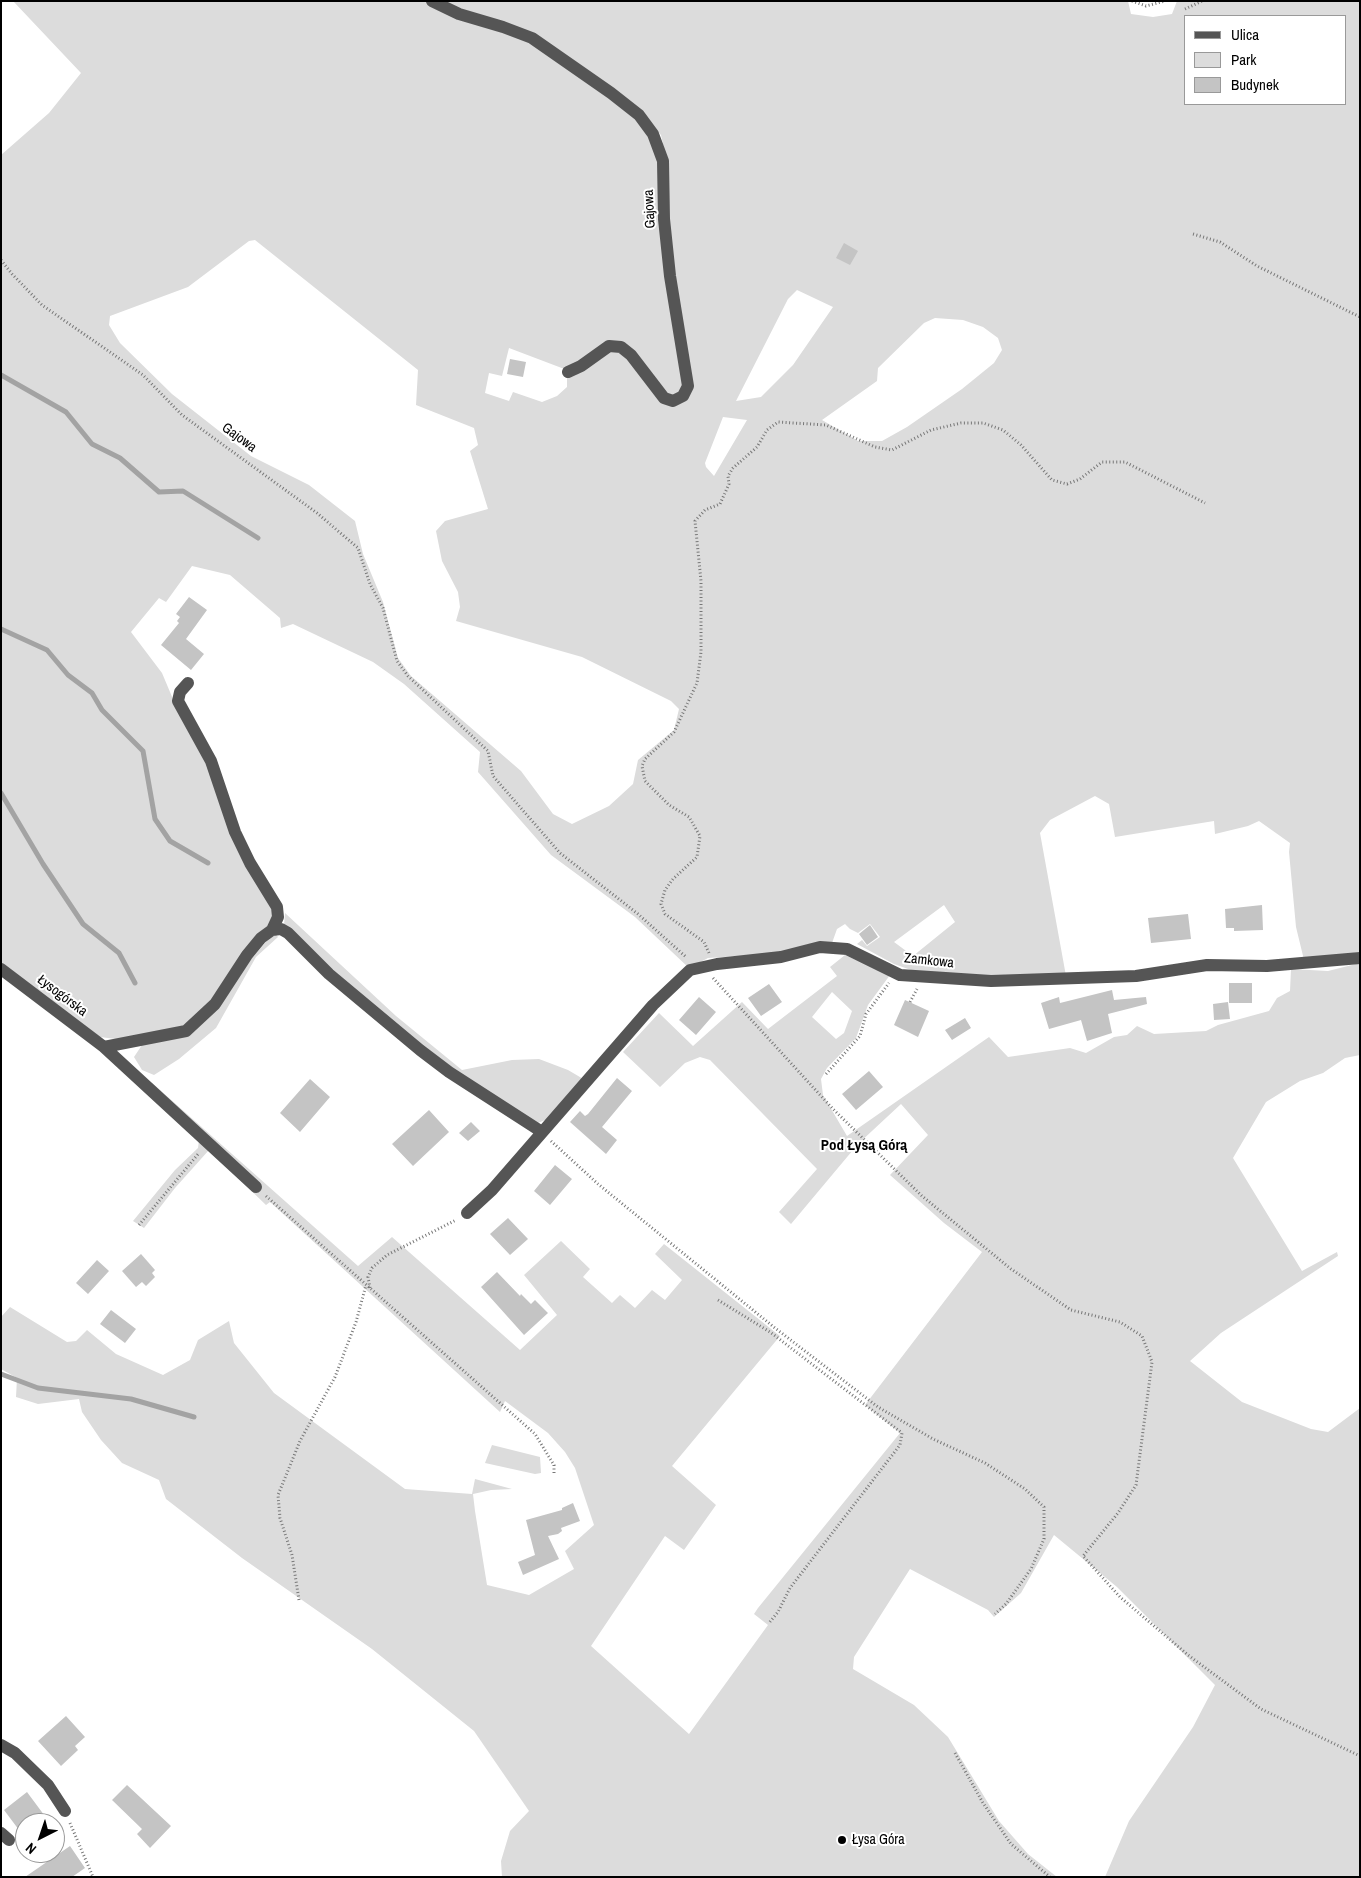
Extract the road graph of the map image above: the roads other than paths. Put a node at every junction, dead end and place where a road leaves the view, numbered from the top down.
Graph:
1 (432, 1) edge
2 (568, 372) dead end
3 (188, 683) dead end
4 (272, 930) junction
5 (1360, 958) edge
6 (1, 969) edge
7 (104, 1047) junction
8 (542, 1132) junction
9 (256, 1187) road end
10 (467, 1213) road end
11 (1, 1745) edge
12 (65, 1811) road end

1 - 2 street, Gajowa
3 - 4 street
4 - 7 street
4 - 8 street
5 - 8 street, Zamkowa
6 - 7 street, Łysogórska
7 - 9 street, Łysogórska
8 - 10 street, Zamkowa
11 - 12 street

